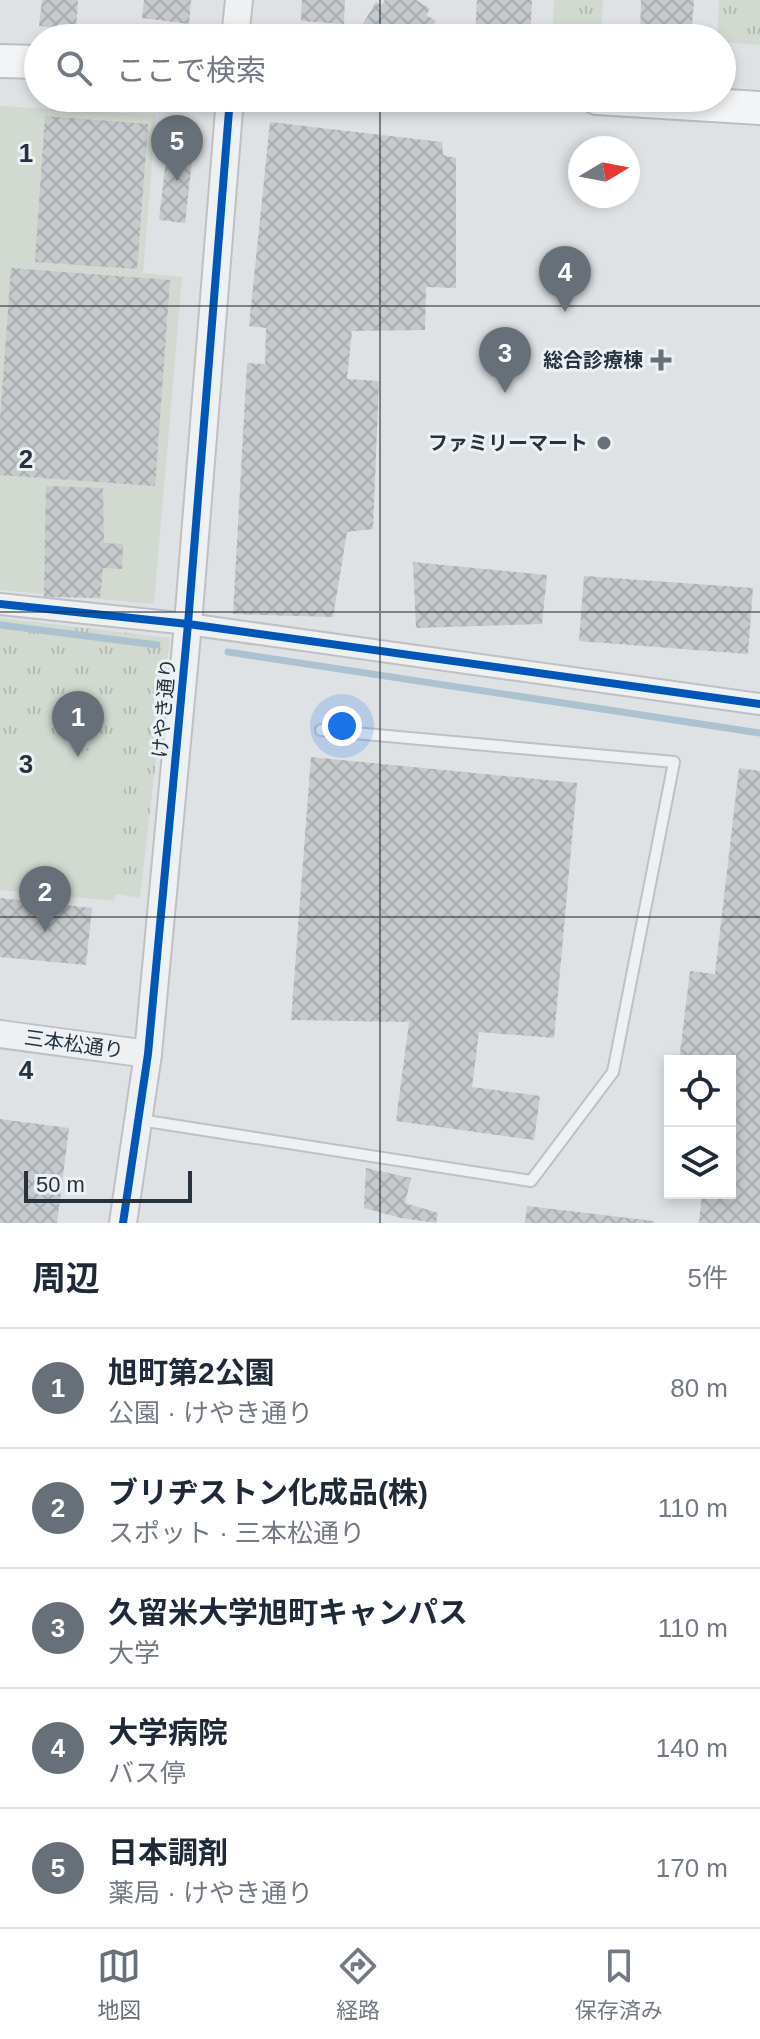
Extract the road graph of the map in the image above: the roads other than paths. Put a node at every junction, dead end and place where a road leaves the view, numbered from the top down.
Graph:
1 (239, 0) edge
2 (236, 24) edge
3 (0, 61) edge
4 (24, 62) edge
5 (736, 107) edge
6 (760, 108) edge
7 (229, 112) edge
8 (0, 604) edge
9 (188, 624) junction
10 (760, 704) edge
11 (321, 730) dead end
12 (0, 1034) edge
13 (148, 1054) junction
14 (138, 1120) junction
15 (123, 1223) edge

1 - 2 street
3 - 4 main road
5 - 6 main road
7 - 9 street, けやき通り
8 - 9 street
9 - 10 street
9 - 13 street, けやき通り
11 - 14 lane
12 - 13 street, 三本松通り
13 - 14 street, けやき通り
14 - 15 street, けやき通り

